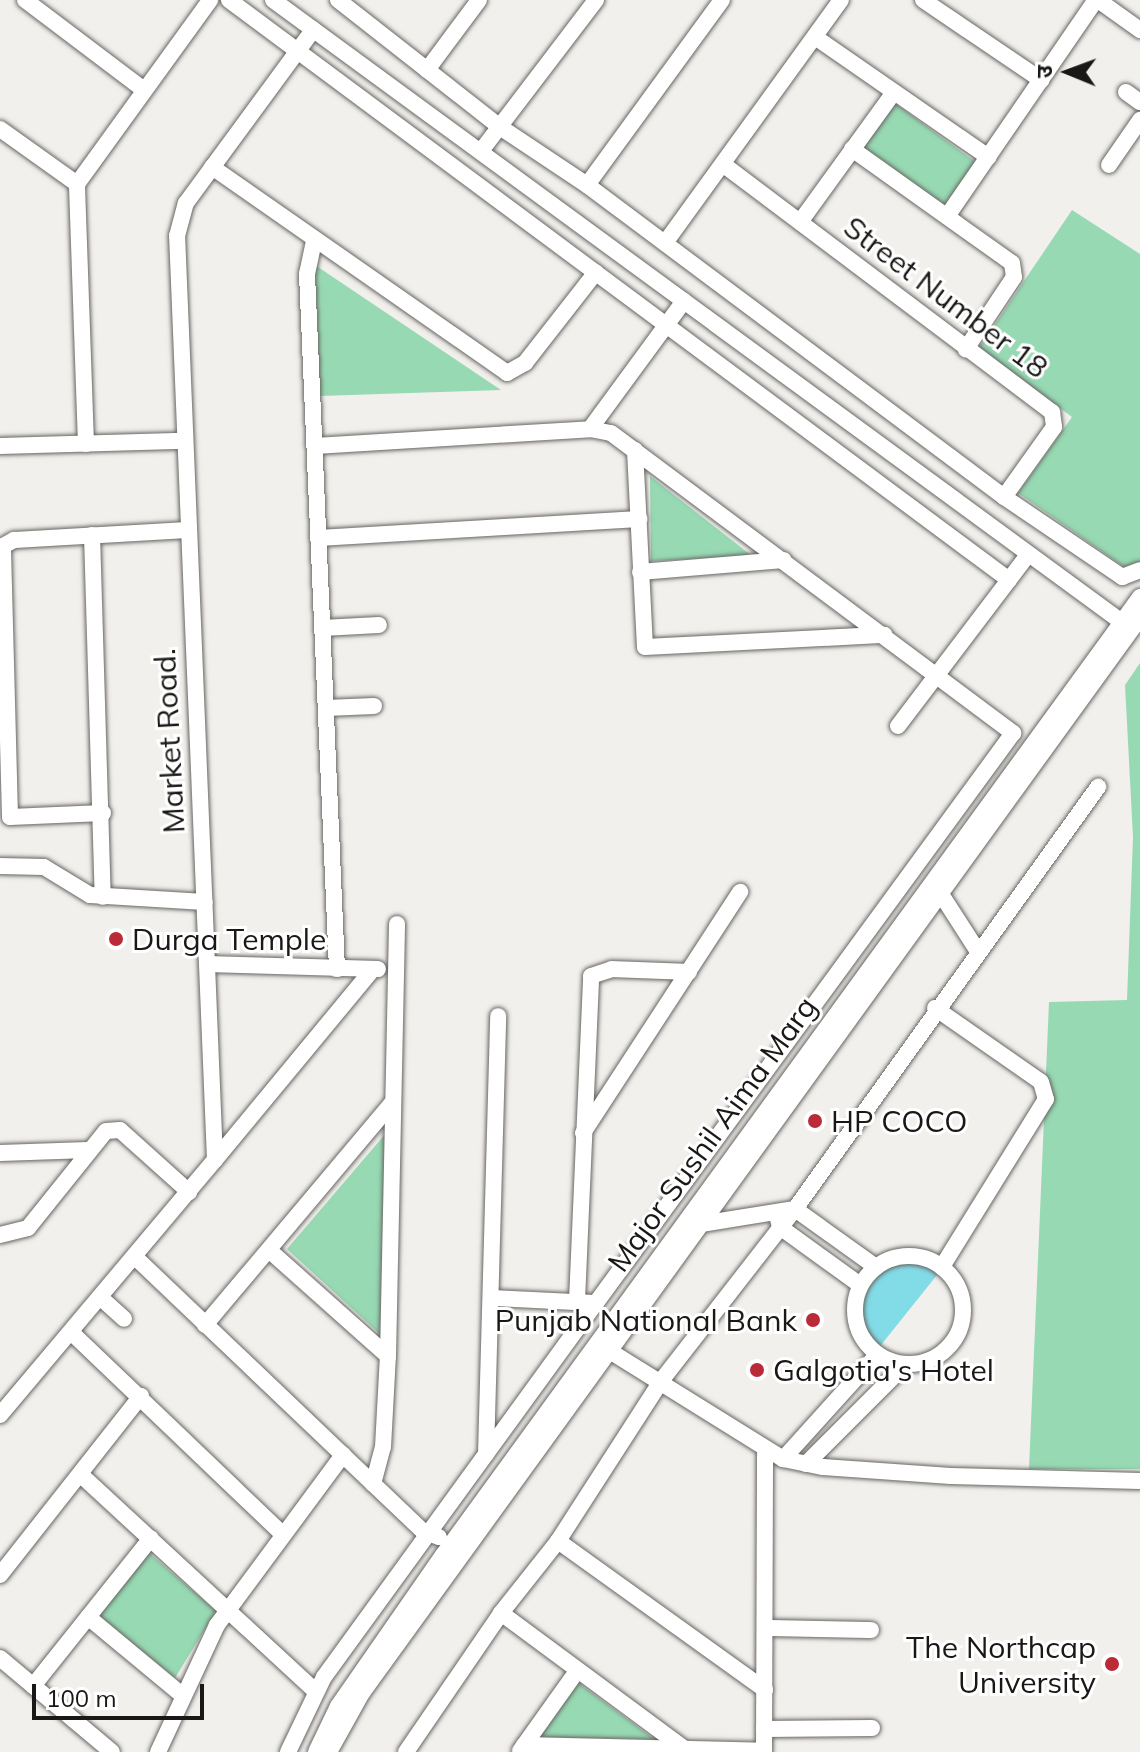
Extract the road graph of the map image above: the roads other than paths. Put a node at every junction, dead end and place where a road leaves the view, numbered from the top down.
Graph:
1 (25, 0) edge
2 (210, 0) edge
3 (229, 0) edge
4 (273, 0) edge
5 (338, 0) edge
6 (479, 0) edge
7 (596, 0) edge
8 (722, 0) edge
9 (841, 0) edge
10 (923, 0) edge
11 (1097, 0) edge
12 (313, 30) junction
13 (1140, 30) edge
14 (815, 37) junction
15 (297, 51) junction
16 (427, 70) junction
17 (1041, 80) junction
18 (144, 90) junction
19 (894, 92) junction
20 (1140, 120) edge
21 (500, 127) junction
22 (0, 129) edge
23 (852, 149) junction
24 (481, 151) junction
25 (988, 157) junction
26 (724, 165) junction
27 (1109, 165) dead end
28 (212, 167) junction
29 (77, 184) junction
30 (587, 185) junction
31 (948, 215) junction
32 (800, 222) junction
33 (314, 241) junction
34 (665, 243) junction
35 (596, 272) junction
36 (684, 301) junction
37 (666, 325) junction
38 (966, 349) junction
39 (590, 429) junction
40 (184, 441) junction
41 (86, 444) junction
42 (0, 446) edge
43 (315, 446) junction
44 (635, 450) junction
45 (1004, 497) junction
46 (639, 519) junction
47 (188, 530) junction
48 (92, 535) junction
49 (318, 538) junction
50 (1028, 555) junction
51 (784, 560) junction
52 (1140, 570) edge
53 (640, 572) junction
54 (1009, 580) junction
55 (1140, 597) edge
56 (1131, 623) edge
57 (379, 625) dead end
58 (322, 628) junction
59 (885, 635) junction
60 (937, 675) junction
61 (374, 706) dead end
62 (326, 708) junction
63 (898, 726) dead end
64 (1013, 733) junction
65 (1030, 747) junction
66 (1098, 787) dead end
67 (103, 813) junction
68 (0, 866) edge
69 (939, 891) junction
70 (740, 892) dead end
71 (103, 897) junction
72 (205, 902) junction
73 (397, 924) dead end
74 (977, 950) junction
75 (207, 964) junction
76 (337, 969) junction
77 (373, 969) junction
78 (689, 972) junction
79 (394, 974) junction
80 (935, 1008) junction
81 (498, 1016) dead end
82 (392, 1103) junction
83 (582, 1134) junction
84 (88, 1150) junction
85 (0, 1153) edge
86 (215, 1160) junction
87 (189, 1192) junction
88 (795, 1209) junction
89 (778, 1220) junction
90 (701, 1224) junction
91 (0, 1235) edge
92 (270, 1251) junction
93 (135, 1257) junction
94 (876, 1267) junction
95 (942, 1267) junction
96 (860, 1285) junction
97 (631, 1295) junction
98 (101, 1298) junction
99 (494, 1298) junction
100 (598, 1300) junction
101 (577, 1301) junction
102 (124, 1319) dead end
103 (205, 1325) junction
104 (72, 1333) junction
105 (602, 1346) junction
106 (877, 1355) junction
107 (388, 1356) junction
108 (905, 1365) junction
109 (661, 1381) junction
110 (141, 1396) junction
111 (0, 1415) edge
112 (765, 1450) junction
113 (343, 1455) junction
114 (486, 1455) junction
115 (783, 1459) junction
116 (806, 1464) junction
117 (80, 1474) junction
118 (1140, 1481) edge
119 (373, 1484) junction
120 (282, 1534) junction
121 (427, 1535) junction
122 (151, 1538) junction
123 (558, 1541) junction
124 (453, 1554) junction
125 (0, 1575) edge
126 (228, 1609) junction
127 (501, 1613) junction
128 (88, 1617) junction
129 (766, 1628) junction
130 (871, 1630) dead end
131 (0, 1658) edge
132 (577, 1671) junction
133 (33, 1686) junction
134 (765, 1690) junction
135 (316, 1692) junction
136 (182, 1695) junction
137 (872, 1728) dead end
138 (764, 1729) junction
139 (522, 1748) edge
140 (610, 1749) edge
141 (685, 1749) junction
142 (764, 1751) edge
143 (112, 1752) edge
144 (158, 1752) edge
145 (288, 1752) edge
146 (316, 1752) edge
147 (329, 1752) edge
148 (406, 1752) edge

1 - 18 street
2 - 18 street
3 - 15 street
4 - 12 street
5 - 16 street
6 - 16 street
7 - 21 street
8 - 30 street
9 - 14 street
10 - 17 street
11 - 13 street
11 - 17 street
12 - 15 street, Market Road.
12 - 24 street
14 - 19 street
14 - 26 street
15 - 28 street, Market Road.
15 - 35 street
16 - 21 street
17 - 25 street
18 - 29 street
19 - 23 street
19 - 25 street
20 - 27 street
21 - 24 street
21 - 30 street
22 - 29 street
23 - 31 street
23 - 32 street
24 - 36 street
25 - 31 street
26 - 32 street, Street Number 18
26 - 34 street
28 - 33 street
28 - 40 street, Market Road.
29 - 41 street
30 - 34 street
31 - 38 street
32 - 38 street, Street Number 18
33 - 35 street
33 - 43 street
34 - 45 street
35 - 37 street
36 - 37 street
36 - 50 street
37 - 39 street
37 - 54 street
38 - 45 street, Street Number 18
39 - 43 street
39 - 44 street
40 - 41 street
40 - 47 street, Market Road.
41 - 42 street
43 - 49 street
44 - 46 street
44 - 51 street
45 - 52 street
46 - 49 street
46 - 53 street
47 - 48 street
47 - 72 street, Market Road.
48 - 67 street
48 - 67 street
49 - 58 street
50 - 54 street
50 - 56 street
51 - 53 street
51 - 59 street
53 - 59 street
54 - 60 street
55 - 56 street, Major Sushil Aima Marg
56 - 65 street, Major Sushil Aima Marg
56 - 69 street, Major Sushil Aima Marg
57 - 58 street
58 - 62 street
59 - 60 street
60 - 63 street
60 - 64 street
61 - 62 street
62 - 76 street
64 - 65 street
64 - 100 street
65 - 97 street, Major Sushil Aima Marg
66 - 74 street
67 - 71 street
68 - 71 street
69 - 74 street
69 - 90 street, Major Sushil Aima Marg
70 - 78 street
71 - 72 street
72 - 75 street, Market Road.
73 - 79 street
74 - 80 street
75 - 76 street
75 - 86 street, Market Road.
76 - 77 street
77 - 79 street
77 - 86 street
78 - 83 street
78 - 83 street
79 - 82 street
80 - 88 street
80 - 95 street
81 - 99 street
82 - 92 street
82 - 107 street
83 - 101 street
84 - 85 street
84 - 87 street
84 - 91 street
86 - 87 street
87 - 93 street
88 - 89 street
88 - 94 street
89 - 90 street
89 - 96 street
89 - 109 street
90 - 105 street, Major Sushil Aima Marg
92 - 103 street
92 - 107 street
93 - 98 street
93 - 103 street
94 - 95 street
94 - 96 street
95 - 108 street
96 - 106 street
97 - 100 street
97 - 105 street, Major Sushil Aima Marg
98 - 102 street
98 - 104 street
99 - 101 street
99 - 114 street
100 - 101 street
100 - 114 street
103 - 113 street
104 - 110 street
104 - 111 street
105 - 109 street
105 - 124 street, Major Sushil Aima Marg
106 - 108 street
106 - 115 street
107 - 119 street
108 - 116 street
109 - 112 street
109 - 123 street
110 - 117 street
110 - 120 street
112 - 115 street
112 - 129 street
113 - 119 street
113 - 120 street
114 - 121 street
115 - 116 street
116 - 118 street
117 - 122 street
117 - 125 street
119 - 121 street
120 - 126 street
121 - 124 street
121 - 135 street
122 - 126 street
122 - 128 street
123 - 127 street
123 - 134 street
124 - 146 street, Major Sushil Aima Marg
124 - 147 street, Major Sushil Aima Marg
126 - 135 street
126 - 136 street
127 - 132 street
127 - 148 street
128 - 133 street
128 - 136 street
129 - 130 street
129 - 134 street
131 - 133 street
132 - 139 street
132 - 141 street
133 - 143 street
134 - 138 street
135 - 145 street
136 - 144 street
137 - 138 street
138 - 142 street
139 - 140 street
140 - 141 street
141 - 142 street

